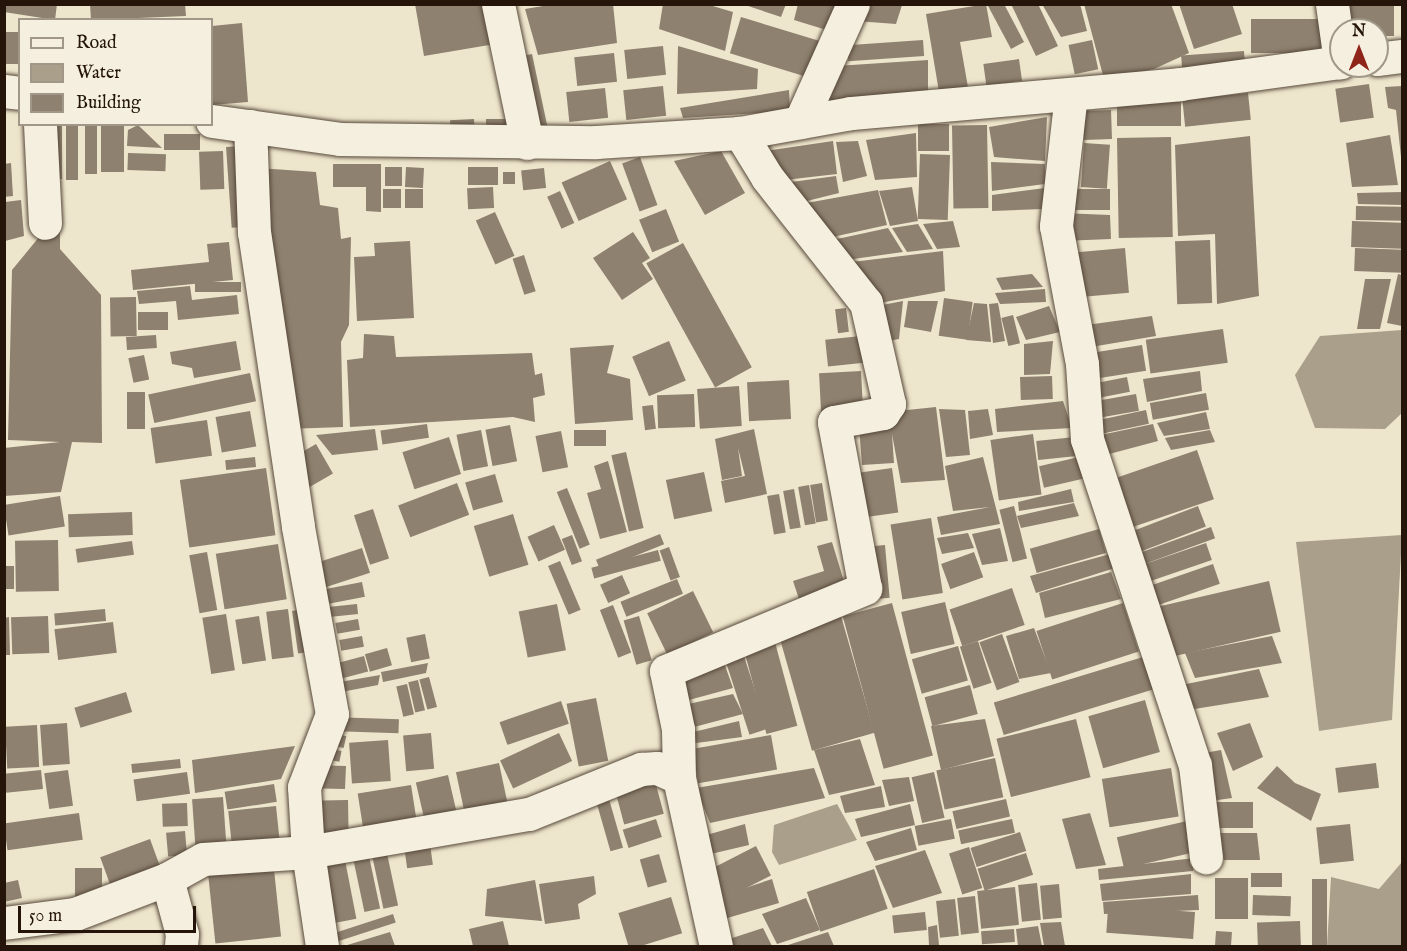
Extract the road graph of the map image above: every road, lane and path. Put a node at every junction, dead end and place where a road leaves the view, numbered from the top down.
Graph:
1 (498, 4) edge
2 (853, 4) edge
3 (1329, 63) edge
4 (1071, 94) junction
5 (213, 121) edge
6 (800, 122) junction
7 (40, 126) edge
8 (250, 126) junction
9 (740, 133) junction
10 (527, 143) junction
11 (45, 223) dead end
12 (680, 778) junction
13 (308, 852) junction
14 (1206, 857) dead end
15 (167, 879) junction
16 (4, 923) edge
17 (180, 946) edge
18 (322, 946) edge
19 (716, 946) edge

1 - 10 street
2 - 6 street
3 - 4 street
4 - 6 street
4 - 14 street
5 - 8 street
6 - 9 street
7 - 11 street
8 - 10 street
8 - 13 street
9 - 10 street
9 - 12 street
12 - 13 street
12 - 19 street
13 - 15 street
13 - 18 street
15 - 16 street
15 - 17 street

